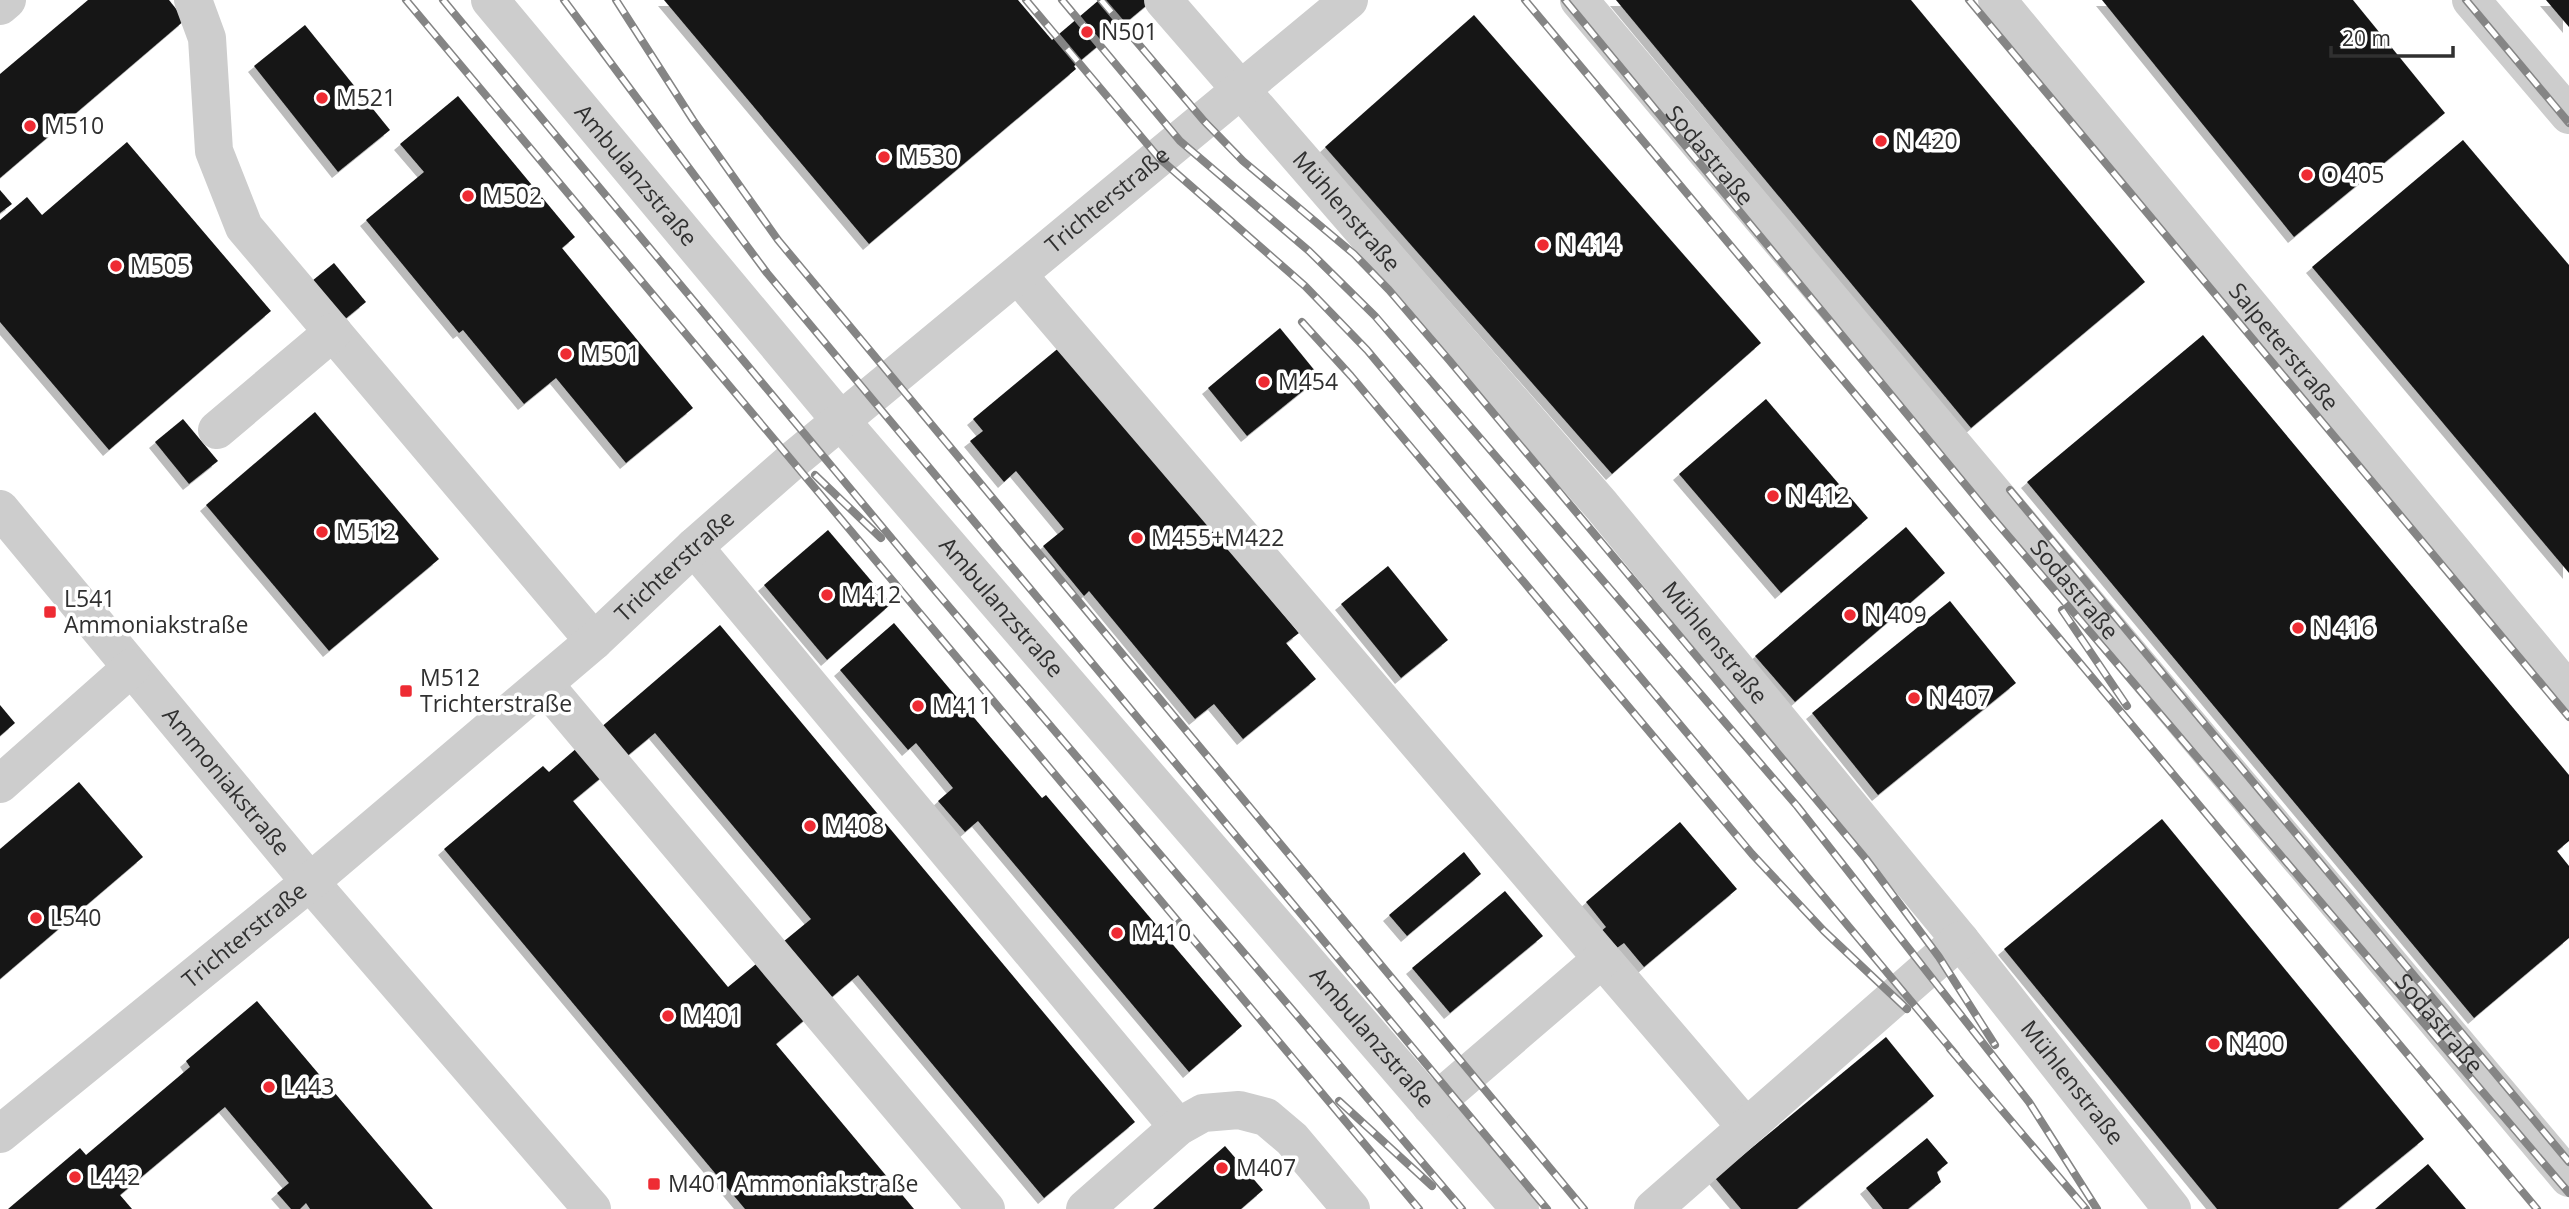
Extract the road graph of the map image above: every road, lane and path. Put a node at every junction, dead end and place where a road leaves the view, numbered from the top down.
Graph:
1 (7, 0) edge
2 (193, 0) edge
3 (490, 0) edge
4 (1163, 0) edge
5 (1349, 0) edge
6 (1579, 0) edge
7 (1997, 0) edge
8 (2471, 0) edge
9 (0, 6) edge
10 (1241, 90) junction
11 (2569, 115) edge
12 (1018, 275) junction
13 (333, 332) junction
14 (841, 421) junction
15 (216, 430) dead end
16 (0, 509) edge
17 (694, 547) junction
18 (594, 641) junction
19 (131, 668) junction
20 (544, 684) junction
21 (2569, 692) edge
22 (0, 784) edge
23 (310, 882) junction
24 (1960, 940) junction
25 (1602, 958) junction
26 (1431, 1106) junction
27 (1178, 1127) junction
28 (1746, 1127) junction
29 (0, 1134) edge
30 (2569, 1178) edge
31 (592, 1209) edge
32 (986, 1209) edge
33 (1085, 1209) edge
34 (1351, 1209) edge
35 (1520, 1209) edge
36 (1653, 1209) edge
37 (2172, 1209) edge

1 - 9 street
2 - 13 street
3 - 14 street, Ambulanzstraße
4 - 10 street, Mühlenstraße
5 - 10 street, Trichterstraße
6 - 30 street, Sodastraße
7 - 21 street, Salpeterstraße
8 - 11 street
10 - 12 street, Trichterstraße
10 - 24 street, Mühlenstraße
12 - 14 street, Trichterstraße
12 - 25 street
13 - 15 street
13 - 18 street
14 - 17 street, Trichterstraße
14 - 26 street, Ambulanzstraße
16 - 19 street, Ammoniakstraße
17 - 18 street, Trichterstraße
17 - 27 street
18 - 20 street, Trichterstraße
19 - 22 street
19 - 23 street, Ammoniakstraße
20 - 23 street, Trichterstraße
20 - 32 street
23 - 29 street, Trichterstraße
23 - 31 street, Ammoniakstraße
24 - 28 street
24 - 37 street, Mühlenstraße
25 - 26 street
25 - 28 street
26 - 35 street, Ambulanzstraße
27 - 33 street
27 - 34 street
28 - 36 street

